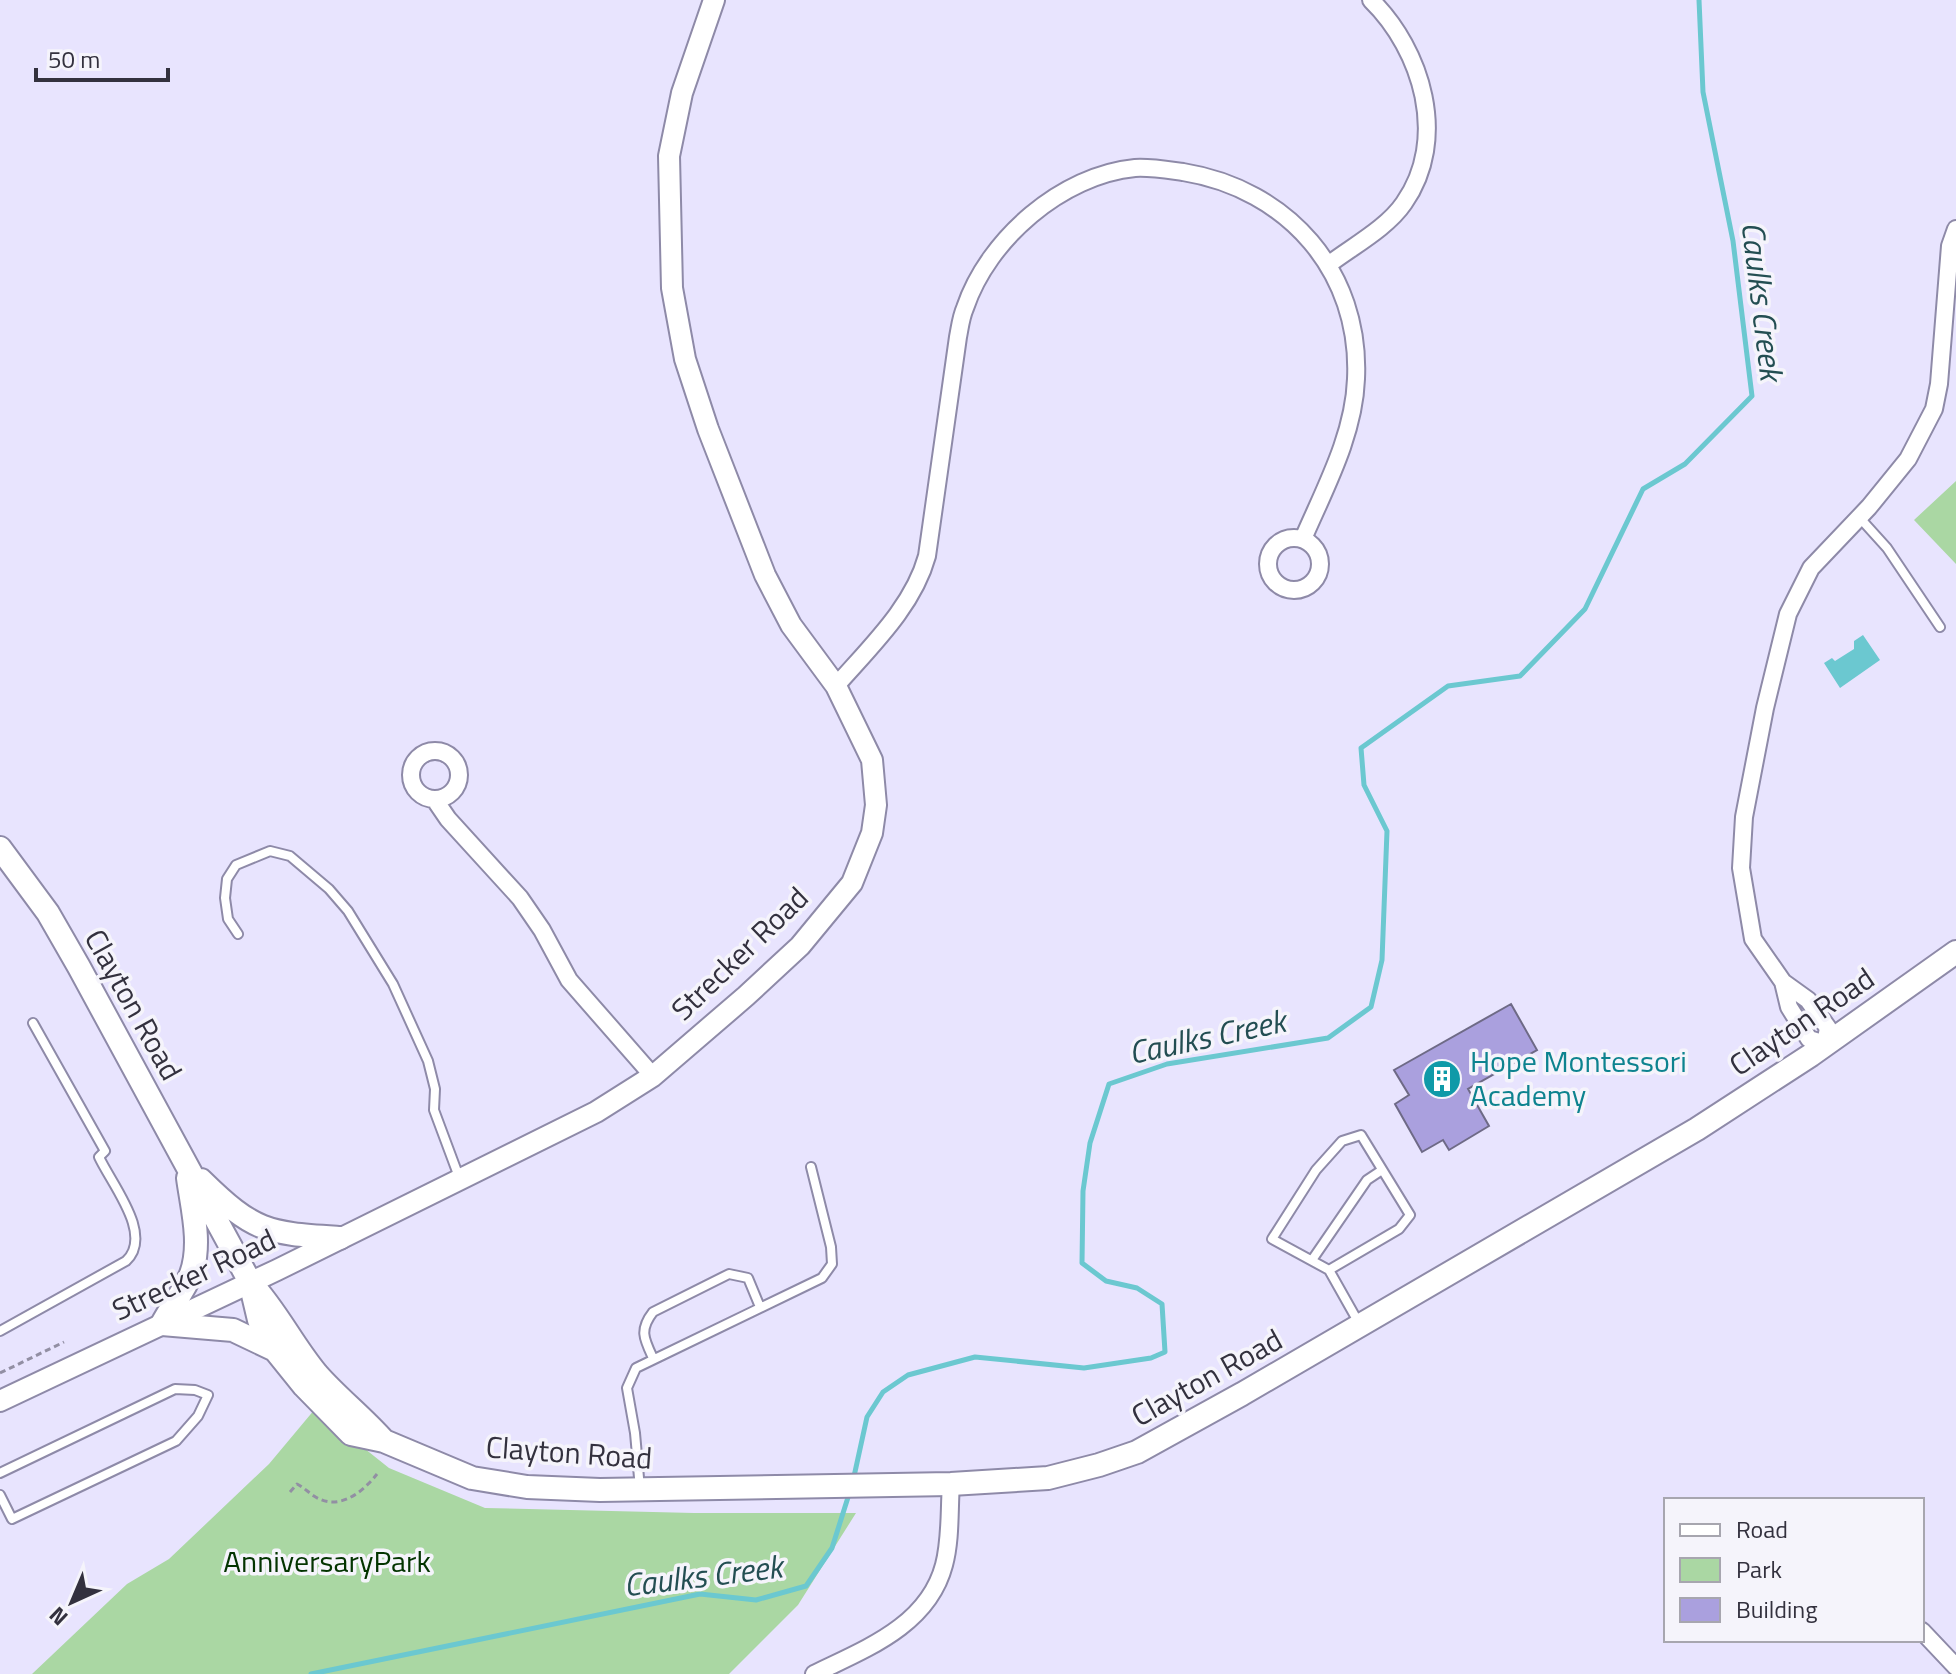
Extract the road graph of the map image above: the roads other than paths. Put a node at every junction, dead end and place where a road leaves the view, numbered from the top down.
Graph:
1 (714, 0) edge
2 (1371, 0) edge
3 (1956, 229) edge
4 (1328, 265) junction
5 (1859, 517) junction
6 (1303, 539) dead end
7 (1940, 627) dead end
8 (836, 686) junction
9 (435, 800) dead end
10 (0, 848) edge
11 (238, 934) dead end
12 (1956, 952) edge
13 (33, 1023) dead end
14 (1825, 1044) junction
15 (653, 1076) junction
16 (186, 1165) junction
17 (811, 1167) dead end
18 (1382, 1170) junction
19 (459, 1178) junction
20 (340, 1238) junction
21 (1312, 1260) junction
22 (1329, 1270) junction
23 (250, 1282) junction
24 (760, 1307) junction
25 (162, 1324) junction
26 (1361, 1326) junction
27 (0, 1331) edge
28 (275, 1350) junction
29 (653, 1358) junction
30 (0, 1401) edge
31 (384, 1441) junction
32 (0, 1473) edge
33 (951, 1484) junction
34 (640, 1490) junction
35 (0, 1495) edge
36 (1924, 1633) edge
37 (1956, 1667) edge
38 (814, 1674) edge

1 - 8 street, Strecker Road
2 - 4 street
3 - 5 street
4 - 6 street
4 - 8 street
5 - 7 lane
5 - 14 street
8 - 15 street, Strecker Road
9 - 15 street
10 - 16 main road, Clayton Road
11 - 19 lane
12 - 14 main road, Clayton Road
13 - 27 lane
14 - 26 main road, Clayton Road
15 - 19 street, Strecker Road
16 - 20 main road
16 - 23 main road, Clayton Road
16 - 25 main road
17 - 24 lane
18 - 21 lane
18 - 21 lane
18 - 22 lane
19 - 20 street, Strecker Road
20 - 23 street, Strecker Road
21 - 22 lane
22 - 26 lane
23 - 25 street, Strecker Road
23 - 28 main road, Clayton Road
23 - 31 main road, Clayton Road
24 - 29 lane
24 - 29 lane
25 - 28 main road
25 - 30 street, Strecker Road
26 - 33 main road, Clayton Road
28 - 31 main road, Clayton Road
29 - 34 lane
31 - 34 main road, Clayton Road
32 - 35 lane
33 - 34 main road, Clayton Road
33 - 38 street
36 - 37 street

